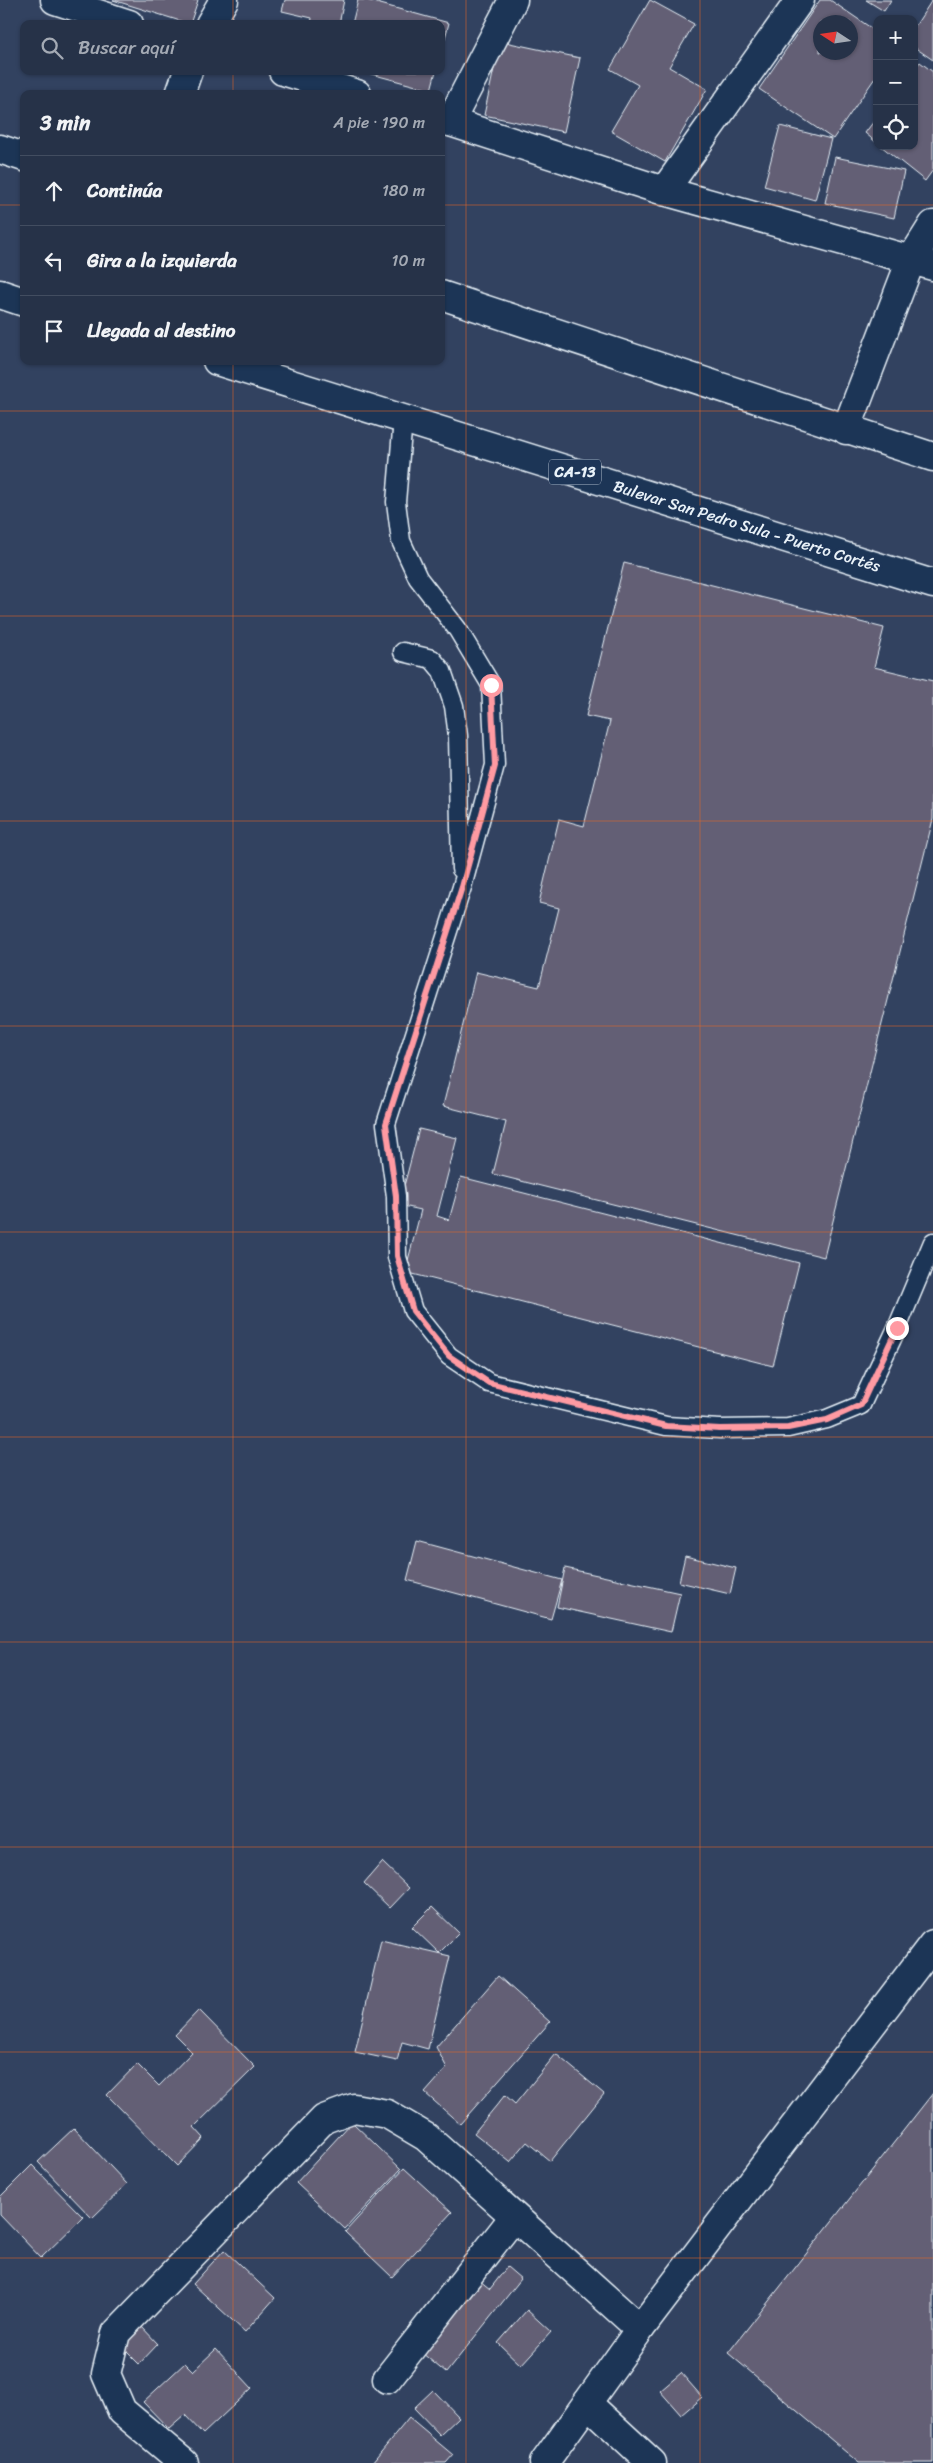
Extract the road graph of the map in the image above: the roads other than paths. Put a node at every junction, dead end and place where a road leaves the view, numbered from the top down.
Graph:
1 (55, 0) edge
2 (224, 0) edge
3 (512, 0) edge
4 (800, 0) edge
5 (117, 20) edge
6 (212, 20) edge
7 (187, 75) edge
8 (296, 75) edge
9 (181, 90) edge
10 (344, 90) edge
11 (446, 120) edge
12 (0, 149) edge
13 (20, 156) edge
14 (664, 191) junction
15 (933, 225) edge
16 (922, 263) edge
17 (0, 294) edge
18 (445, 296) edge
19 (20, 301) edge
20 (230, 365) edge
21 (403, 419) junction
22 (846, 430) junction
23 (933, 457) edge
24 (933, 584) edge
25 (402, 652) dead end
26 (462, 887) junction
27 (933, 1242) edge
28 (933, 1944) edge
29 (514, 2217) junction
30 (640, 2329) junction
31 (387, 2379) dead end
32 (587, 2403) junction
33 (184, 2463) edge
34 (544, 2463) edge
35 (652, 2463) edge

1 - 5 main road
2 - 6 main road
3 - 11 main road
4 - 14 main road
7 - 9 main road
8 - 10 main road
11 - 14 main road
12 - 13 main road
14 - 16 main road
15 - 16 main road
16 - 22 main road
17 - 19 main road
18 - 22 main road
20 - 21 main road, Bulevar San Pedro Sula - Puerto Cortés / CA-13
21 - 24 main road, Bulevar San Pedro Sula - Puerto Cortés / CA-13
21 - 26 lane
22 - 23 main road
25 - 26 lane
26 - 27 lane
28 - 30 main road
29 - 30 main road
29 - 31 main road
29 - 33 main road
30 - 32 main road
32 - 34 main road
32 - 35 main road

